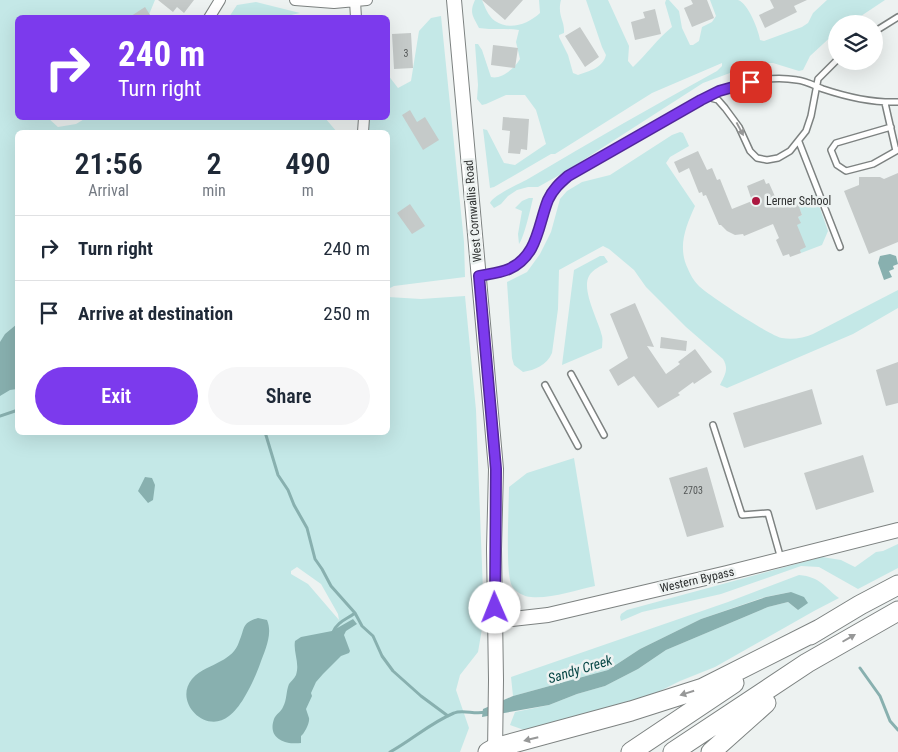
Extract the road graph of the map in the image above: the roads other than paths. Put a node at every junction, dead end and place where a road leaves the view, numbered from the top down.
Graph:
1 (220, 0) edge
2 (295, 0) edge
3 (367, 0) edge
4 (454, 0) edge
5 (355, 1) edge
6 (211, 15) edge
7 (356, 15) edge
8 (898, 17) edge
9 (883, 26) edge
10 (828, 69) edge
11 (816, 86) junction
12 (706, 97) junction
13 (898, 102) edge
14 (885, 103) junction
15 (891, 127) junction
16 (799, 142) junction
17 (897, 150) edge
18 (840, 247) dead end
19 (479, 276) junction
20 (571, 374) dead end
21 (545, 385) dead end
22 (713, 425) dead end
23 (604, 435) dead end
24 (578, 446) dead end
25 (898, 530) edge
26 (781, 560) junction
27 (898, 585) edge
28 (898, 611) edge
29 (495, 621) junction
30 (820, 629) junction
31 (807, 663) junction
32 (493, 751) edge
33 (631, 752) edge
34 (673, 752) edge
35 (711, 752) edge

1 - 6 street
2 - 5 street
3 - 5 street
4 - 19 street, West Cornwallis Road
5 - 7 street
8 - 9 lane
10 - 11 lane
11 - 12 lane
11 - 14 lane
11 - 16 lane
12 -> 16 lane
12 - 19 lane
13 - 14 lane
14 - 15 lane
15 - 17 lane
15 - 17 lane
16 - 18 lane
19 - 29 street, West Cornwallis Road
20 - 23 lane
21 - 24 lane
22 - 26 lane
25 - 26 street, Western Bypass
26 - 29 street, Western Bypass
27 - 30 highway
31 -> 28 highway
29 - 32 street, West Cornwallis Road
30 -> 32 highway
30 - 33 highway
31 - 34 highway
31 - 35 highway

